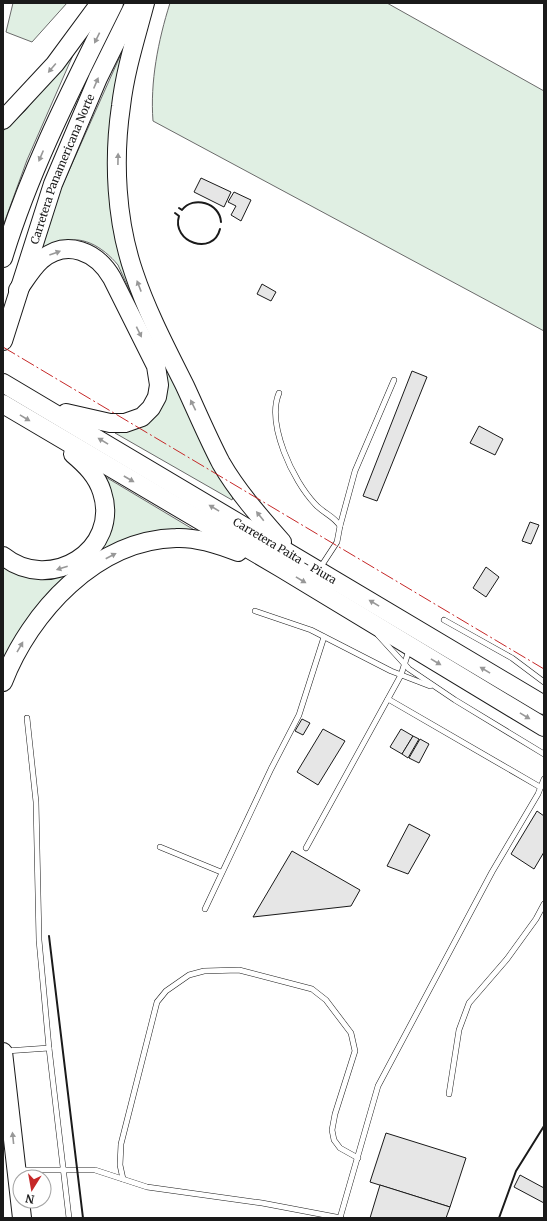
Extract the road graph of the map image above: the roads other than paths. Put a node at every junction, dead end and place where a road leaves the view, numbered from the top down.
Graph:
1 (100, 3) edge
2 (114, 3) edge
3 (134, 3) edge
4 (145, 3) edge
5 (3, 120) edge
6 (3, 258) edge
7 (18, 290) junction
8 (3, 341) edge
9 (394, 380) dead end
10 (3, 383) edge
11 (279, 393) dead end
12 (3, 404) edge
13 (48, 409) junction
14 (47, 431) junction
15 (340, 526) junction
16 (3, 556) edge
17 (295, 556) junction
18 (281, 568) junction
19 (319, 570) junction
20 (255, 611) dead end
21 (360, 616) junction
22 (444, 620) dead end
23 (324, 637) junction
24 (410, 646) junction
25 (405, 665) junction
26 (401, 675) junction
27 (3, 682) edge
28 (544, 682) edge
29 (439, 689) junction
30 (388, 699) junction
31 (544, 705) edge
32 (27, 718) dead end
33 (544, 727) edge
34 (544, 754) edge
35 (544, 779) edge
36 (540, 787) junction
37 (160, 847) dead end
38 (306, 848) dead end
39 (221, 872) junction
40 (544, 904) edge
41 (205, 909) dead end
42 (49, 1048) junction
43 (3, 1052) edge
44 (449, 1094) dead end
45 (358, 1158) junction
46 (16, 1169) edge
47 (52, 1170) edge
48 (62, 1170) junction
49 (123, 1179) junction
50 (69, 1218) edge
51 (340, 1218) edge

1 -> 5 highway
2 -> 6 highway, Carretera Panamericana Norte
7 -> 3 highway, Carretera Panamericana Norte
17 -> 4 highway
7 - 8 highway, Carretera Panamericana Norte
7 -> 13 highway
9 - 15 lane
10 - 13 highway, Carretera Paita - Piura
11 - 15 lane
12 -> 14 highway
17 -> 13 highway, Carretera Paita - Piura
14 -> 16 highway
14 -> 18 highway, Carretera Paita - Piura
15 - 19 lane
17 - 19 highway, Carretera Paita - Piura
18 -> 21 highway, Carretera Paita - Piura
27 -> 18 highway
31 -> 19 highway, Carretera Paita - Piura
20 - 23 lane
21 - 24 highway, Carretera Paita - Piura
21 - 25 lane
22 - 28 lane
23 - 26 lane
23 - 39 lane
24 - 25 lane
24 -> 33 highway, Carretera Paita - Piura
25 - 26 lane
25 - 29 lane
26 - 29 lane
26 - 30 lane
29 - 34 lane
30 - 36 lane
30 - 38 lane
32 - 42 lane
35 - 36 lane
36 - 45 lane
37 - 39 lane
39 - 41 lane
40 - 44 lane
42 - 43 lane
42 - 48 lane
46 -> 43 highway
45 - 49 lane
45 - 51 lane
47 - 48 lane
48 - 49 lane
48 - 50 lane
49 - 51 lane

